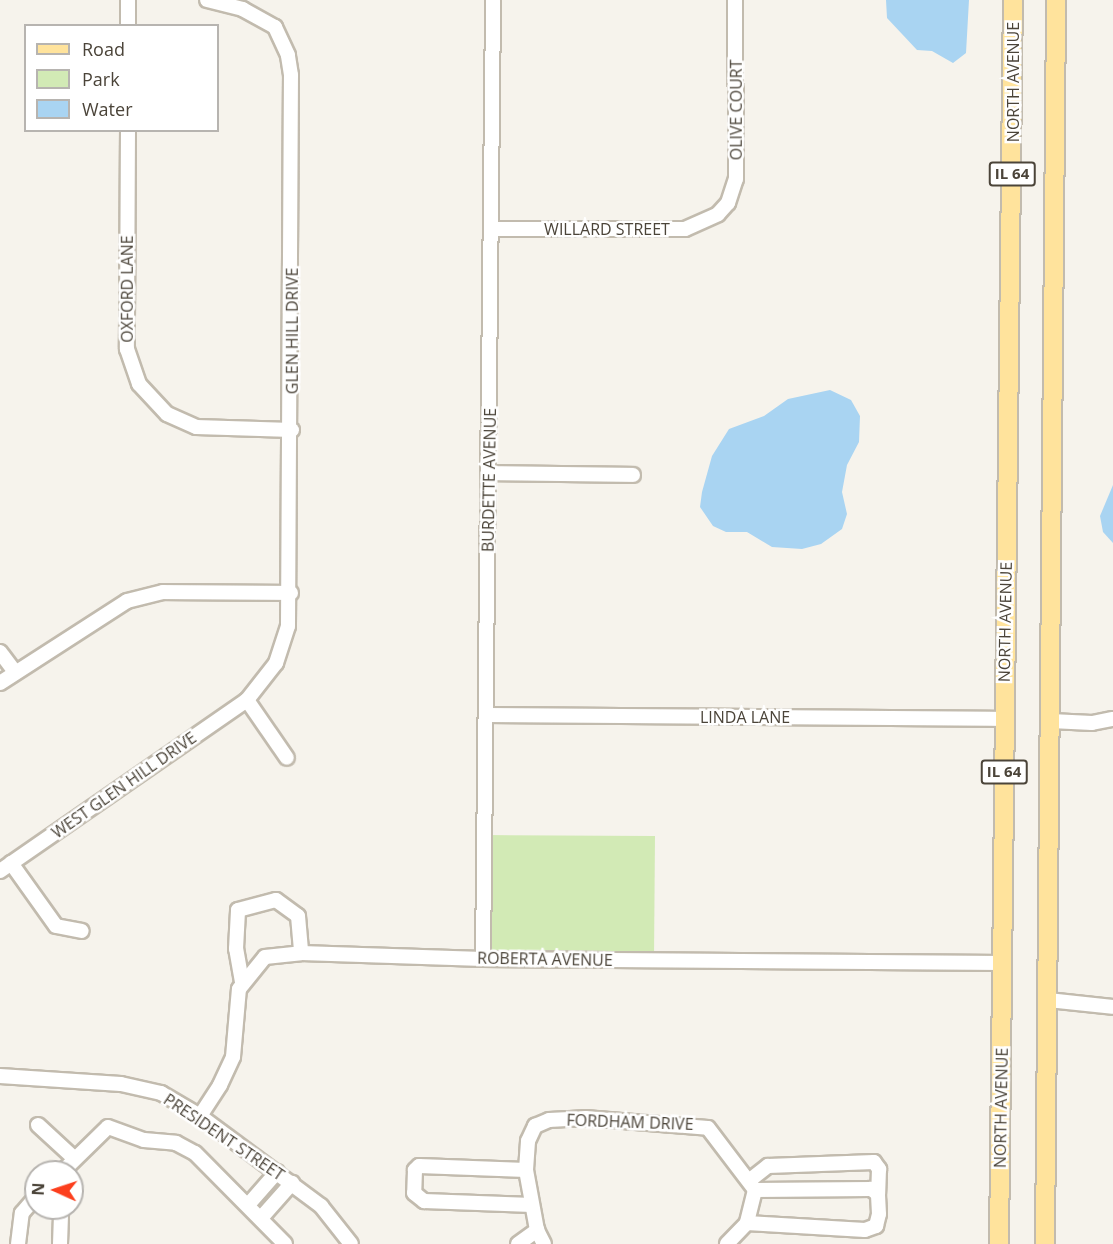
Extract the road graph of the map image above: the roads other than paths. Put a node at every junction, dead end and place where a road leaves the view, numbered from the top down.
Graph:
1 (128, 0) edge
2 (207, 0) edge
3 (493, 0) edge
4 (735, 0) edge
5 (1013, 0) edge
6 (1056, 0) edge
7 (128, 24) edge
8 (128, 132) edge
9 (718, 214) joint
10 (492, 229) junction
11 (292, 430) junction
12 (489, 473) junction
13 (633, 475) dead end
14 (291, 592) junction
15 (0, 652) edge
16 (15, 672) junction
17 (0, 683) edge
18 (247, 700) junction
19 (487, 715) junction
20 (1004, 719) junction
21 (1113, 719) edge
22 (1051, 721) junction
23 (286, 758) dead end
24 (5, 867) edge
25 (82, 931) dead end
26 (301, 953) junction
27 (483, 959) junction
28 (1003, 963) junction
29 (242, 982) junction
30 (1048, 1000) junction
31 (1113, 1007) edge
32 (0, 1076) edge
33 (200, 1116) junction
34 (38, 1125) dead end
35 (75, 1159) joint
36 (526, 1170) junction
37 (277, 1172) junction
38 (292, 1183) junction
39 (752, 1185) junction
40 (878, 1194) junction
41 (248, 1205) junction
42 (532, 1205) junction
43 (24, 1211) edge
44 (261, 1218) junction
45 (61, 1220) edge
46 (747, 1223) junction
47 (537, 1230) junction
48 (18, 1244) edge
49 (60, 1244) edge
50 (285, 1244) edge
51 (351, 1244) edge
52 (518, 1244) edge
53 (544, 1244) edge
54 (727, 1244) edge
55 (999, 1244) edge
56 (1045, 1244) edge

1 - 7 street
2 - 11 street, GLEN HILL DRIVE
3 - 10 street, BURDETTE AVENUE
4 - 9 street, OLIVE COURT
5 - 20 main road, NORTH AVENUE / IL 64
6 - 22 main road, IL 64
8 - 11 street, OXFORD LANE
9 - 10 street, WILLARD STREET
10 - 12 street, BURDETTE AVENUE
11 - 14 street, GLEN HILL DRIVE
12 - 13 street
12 - 19 street, BURDETTE AVENUE
14 - 16 street
14 - 18 street, GLEN HILL DRIVE
15 - 16 street
16 - 17 street
18 - 23 street
18 - 24 street, WEST GLEN HILL DRIVE
19 - 20 street, LINDA LANE
19 - 27 street, BURDETTE AVENUE
20 - 28 main road, NORTH AVENUE / IL 64
21 - 22 street
22 - 30 main road, IL 64
24 - 25 street
26 - 27 street, ROBERTA AVENUE
26 - 29 street, ROBERTA AVENUE
26 - 29 street
27 - 28 street, ROBERTA AVENUE
28 - 55 main road, NORTH AVENUE / IL 64
29 - 33 street, ROBERTA AVENUE
30 - 31 street
30 - 56 main road, IL 64
32 - 33 street, PRESIDENT STREET
33 - 37 street, PRESIDENT STREET
34 - 35 street
35 - 41 street
36 - 39 street, FORDHAM DRIVE
36 - 42 street, FORDHAM DRIVE
36 - 42 street
37 - 38 street, PRESIDENT STREET
37 - 41 street
38 - 44 street
38 - 51 street, PRESIDENT STREET
39 - 40 street
39 - 40 street
39 - 46 street
40 - 46 street
41 - 44 street
42 - 47 street, FORDHAM DRIVE
43 - 48 street
44 - 50 street
45 - 49 street
46 - 54 street
47 - 52 street
47 - 53 street, FORDHAM DRIVE

